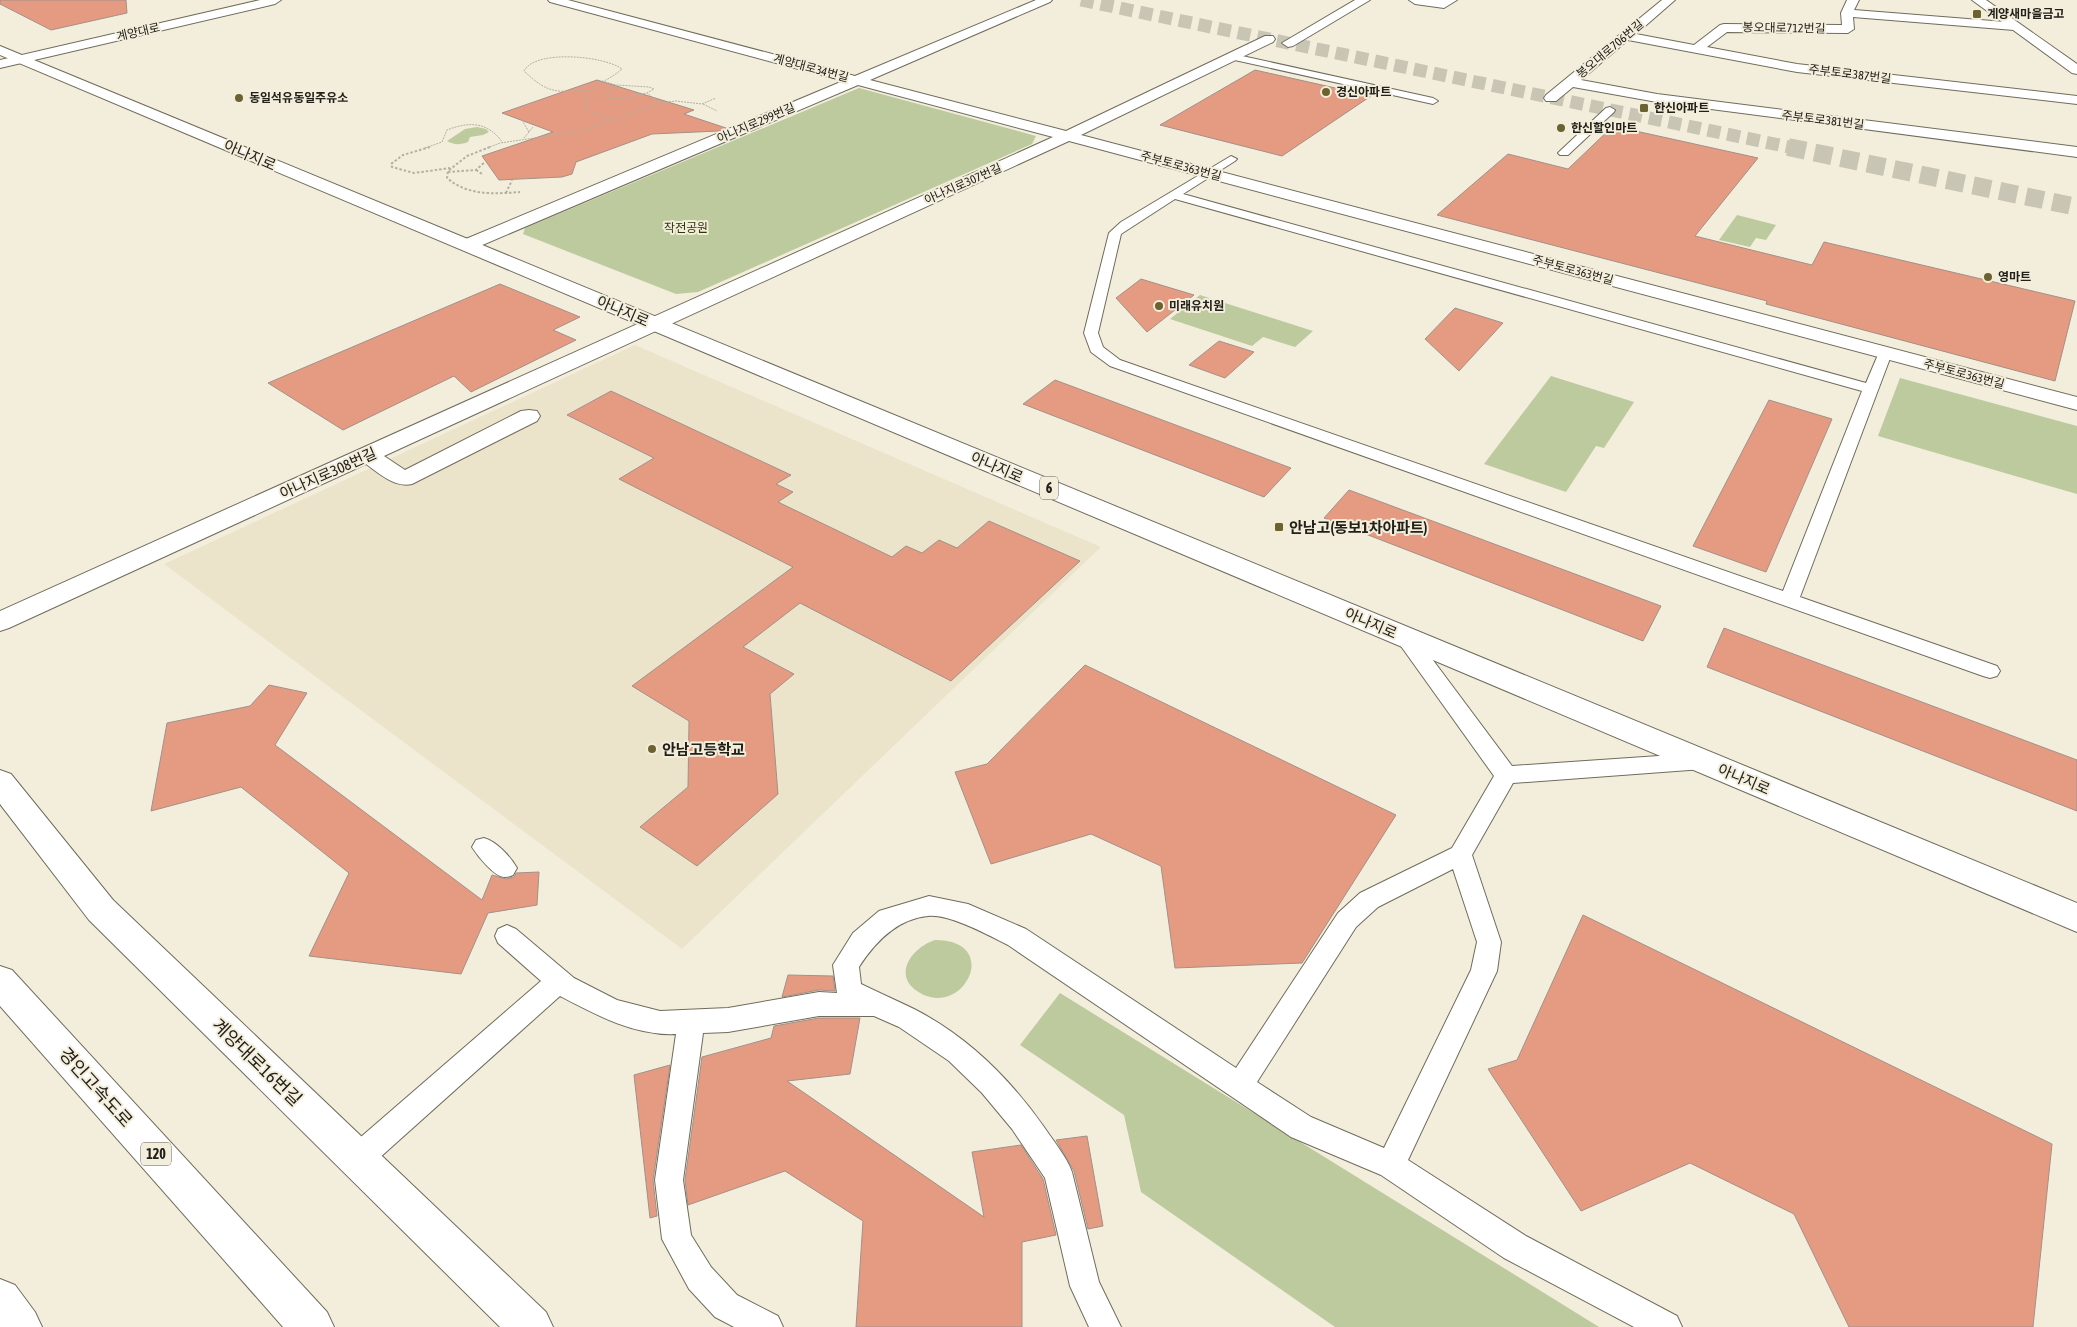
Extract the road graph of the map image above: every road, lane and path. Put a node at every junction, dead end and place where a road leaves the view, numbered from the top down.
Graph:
1 (275, 0) edge
2 (554, 0) edge
3 (1046, 0) edge
4 (1364, 0) edge
5 (1415, 0) edge
6 (1451, 0) edge
7 (1668, 0) edge
8 (1854, 0) edge
9 (1978, 0) edge
10 (1964, 3) dead end
11 (1847, 13) junction
12 (1996, 13) junction
13 (2014, 26) junction
14 (1626, 36) junction
15 (1269, 39) dead end
16 (1288, 43) dead end
17 (1698, 49) junction
18 (1233, 57) junction
19 (5, 60) edge
20 (2077, 70) edge
21 (857, 80) junction
22 (601, 81) junction
23 (1570, 82) junction
24 (617, 85) junction
25 (590, 90) junction
26 (647, 93) junction
27 (716, 98) dead end
28 (1551, 98) dead end
29 (2077, 100) edge
30 (1433, 101) dead end
31 (660, 103) junction
32 (1610, 110) dead end
33 (522, 120) dead end
34 (613, 120) junction
35 (534, 127) dead end
36 (529, 132) junction
37 (1068, 136) junction
38 (523, 139) junction
39 (503, 143) junction
40 (2077, 152) edge
41 (1564, 153) dead end
42 (1231, 159) dead end
43 (485, 162) dead end
44 (451, 168) junction
45 (476, 170) junction
46 (448, 172) junction
47 (482, 174) dead end
48 (1209, 174) junction
49 (512, 180) dead end
50 (521, 192) dead end
51 (506, 193) junction
52 (1173, 195) junction
53 (467, 245) junction
54 (655, 324) junction
55 (1885, 353) junction
56 (1871, 389) junction
57 (2077, 404) edge
58 (529, 416) dead end
59 (367, 455) junction
60 (1789, 601) junction
61 (0, 622) edge
62 (1404, 637) junction
63 (1990, 671) dead end
64 (1703, 762) junction
65 (1506, 776) junction
66 (0, 782) edge
67 (484, 847) dead end
68 (1460, 855) junction
69 (505, 868) dead end
70 (2077, 918) edge
71 (507, 936) dead end
72 (0, 981) edge
73 (559, 981) junction
74 (879, 1005) junction
75 (691, 1022) junction
76 (1240, 1085) junction
77 (357, 1159) junction
78 (1391, 1165) junction
79 (0, 1300) edge
80 (1097, 1324) edge
81 (20, 1327) edge
82 (312, 1327) edge
83 (531, 1327) edge
84 (767, 1327) edge
85 (1666, 1327) edge

1 - 19 main road, 계양대로
2 - 21 main road, 계양대로34번길
3 - 21 main road, 아나지로299번길
4 - 16 main road
5 - 6 main road
7 - 14 main road, 봉오대로706번길
8 - 11 main road, 봉오대로712번길
9 - 12 main road
10 - 12 main road
11 - 13 main road
11 - 17 main road, 봉오대로712번길
12 - 13 main road
13 - 20 main road
14 - 17 main road, 주부토로387번길
14 - 23 main road, 봉오대로706번길
15 - 18 main road, 아나지로307번길
17 - 29 main road, 주부토로387번길
18 - 30 lane
18 - 37 main road, 아나지로307번길
19 - 53 main road, 아나지로 / 6
21 - 37 main road, 계양대로34번길
21 - 53 main road, 아나지로299번길
22 - 24 path
22 - 25 path
22 - 25 path
23 - 28 main road, 봉오대로706번길
23 - 40 main road, 주부토로381번길
24 - 26 path
24 - 26 path
25 - 34 path
26 - 31 path
27 - 31 path
31 - 34 path
32 - 41 lane
33 - 36 path
34 - 38 path
35 - 36 path
36 - 38 path
37 - 48 main road, 주부토로363번길
37 - 54 main road, 아나지로307번길
38 - 39 path
39 - 44 path
39 - 44 path
42 - 48 lane
43 - 45 path
44 - 46 path
45 - 46 path
45 - 47 path
46 - 51 path
48 - 52 lane
48 - 55 main road, 주부토로363번길
49 - 51 path
50 - 51 path
52 - 56 lane
52 - 60 lane
53 - 54 main road, 아나지로 / 6
54 - 59 main road, 아나지로308번길
54 - 62 main road, 아나지로 / 6
55 - 56 lane
55 - 57 main road, 주부토로363번길
56 - 60 lane
58 - 59 main road
59 - 61 main road, 아나지로308번길
60 - 63 lane
62 - 64 main road, 아나지로 / 6
62 - 65 lane
64 - 65 lane
64 - 70 main road, 아나지로 / 6
65 - 68 lane
66 - 77 main road, 계양대로16번길
67 - 69 lane
68 - 76 lane
68 - 78 lane
71 - 73 lane
72 - 82 main road, 경인고속도로 / 120
73 - 75 lane
73 - 77 lane
74 - 75 lane
74 - 76 lane
74 - 80 lane
75 - 84 lane
76 - 78 lane
77 - 83 main road, 계양대로16번길
78 - 85 lane
79 - 81 main road

